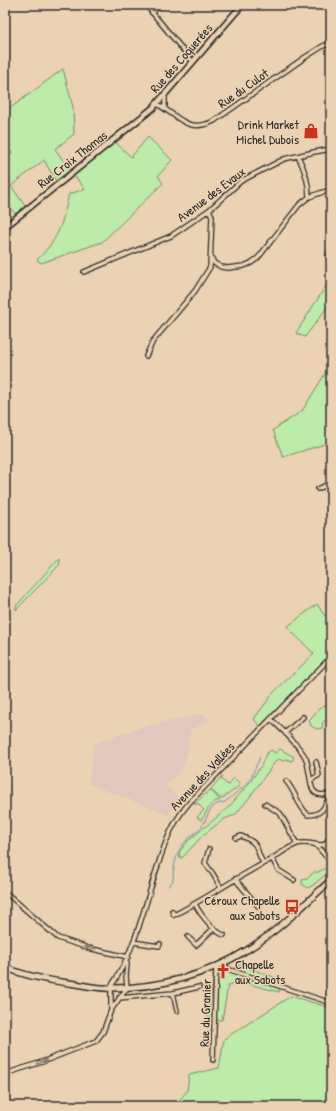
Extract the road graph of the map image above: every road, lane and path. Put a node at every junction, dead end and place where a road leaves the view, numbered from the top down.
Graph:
1 (146, 5) edge
2 (160, 5) edge
3 (241, 5) edge
4 (152, 13) junction
5 (331, 43) edge
6 (193, 62) junction
7 (165, 95) junction
8 (156, 104) junction
9 (165, 108) junction
10 (331, 149) edge
11 (298, 156) junction
12 (331, 191) edge
13 (309, 197) junction
14 (209, 210) junction
15 (5, 227) edge
16 (331, 250) edge
17 (328, 256) dead end
18 (211, 257) junction
19 (84, 272) dead end
20 (146, 356) dead end
21 (331, 483) edge
22 (318, 489) dead end
23 (330, 659) edge
24 (303, 717) dead end
25 (271, 719) junction
26 (285, 733) junction
27 (316, 762) dead end
28 (311, 780) junction
29 (286, 781) dead end
30 (331, 794) edge
31 (265, 804) dead end
32 (331, 836) edge
33 (236, 838) dead end
34 (297, 844) junction
35 (316, 845) junction
36 (324, 845) junction
37 (209, 849) dead end
38 (331, 854) edge
39 (272, 858) junction
40 (331, 862) edge
41 (205, 863) junction
42 (263, 863) junction
43 (201, 867) dead end
44 (235, 879) junction
45 (294, 880) dead end
46 (331, 880) edge
47 (221, 888) junction
48 (5, 892) edge
49 (195, 904) junction
50 (259, 907) dead end
51 (172, 910) dead end
52 (214, 928) junction
53 (224, 934) dead end
54 (188, 937) dead end
55 (133, 942) junction
56 (160, 944) dead end
57 (127, 959) junction
58 (223, 964) junction
59 (216, 966) junction
60 (5, 967) edge
61 (111, 988) junction
62 (127, 988) junction
63 (199, 988) dead end
64 (173, 993) junction
65 (119, 998) junction
66 (331, 1003) edge
67 (111, 1010) junction
68 (177, 1011) dead end
69 (214, 1060) dead end
70 (5, 1074) edge

1 - 4 street
2 - 4 street
3 - 6 street, Rue des Coquerées
4 - 6 street
5 - 9 street, Rue du Culot
6 - 7 street, Rue des Coquerées
7 - 8 street, Rue des Coquerées
7 - 9 street
8 - 9 street
8 - 9 street, Rue du Culot
8 - 15 street, Rue Croix Thomas
10 - 11 street, Avenue des Evaux
11 - 13 street
11 - 14 street, Avenue des Evaux
12 - 13 street
13 - 18 street
14 - 18 street
14 - 19 street, Avenue des Evaux
16 - 17 street
18 - 20 street
21 - 22 street
23 - 25 street, Avenue des Vallées
24 - 26 street
25 - 26 street
25 - 55 street, Avenue des Vallées
26 - 28 street
27 - 28 street
28 - 30 street
29 - 30 street
31 - 34 street
32 - 36 street
33 - 42 street
34 - 35 street
34 - 39 street
35 - 36 street
35 - 40 street
36 - 38 street
37 - 41 street
39 - 42 street
39 - 45 street
41 - 43 street
41 - 47 street
42 - 44 street
44 - 47 street
44 - 50 street
46 - 58 main road
47 - 49 street
57 -> 48 street
49 - 51 street
49 - 52 street
52 - 53 street
52 - 54 street
55 - 56 street
55 - 57 street, Avenue des Vallées
57 - 61 street, Avenue des Vallées
57 - 62 street, Avenue des Vallées
58 - 59 main road
58 - 66 street
59 - 62 main road
59 - 69 street, Rue du Granier
60 - 61 main road
61 - 62 main road
61 - 67 street
62 - 65 street
63 - 64 street
64 - 65 street
64 - 68 street
65 - 67 street
70 -> 67 street

